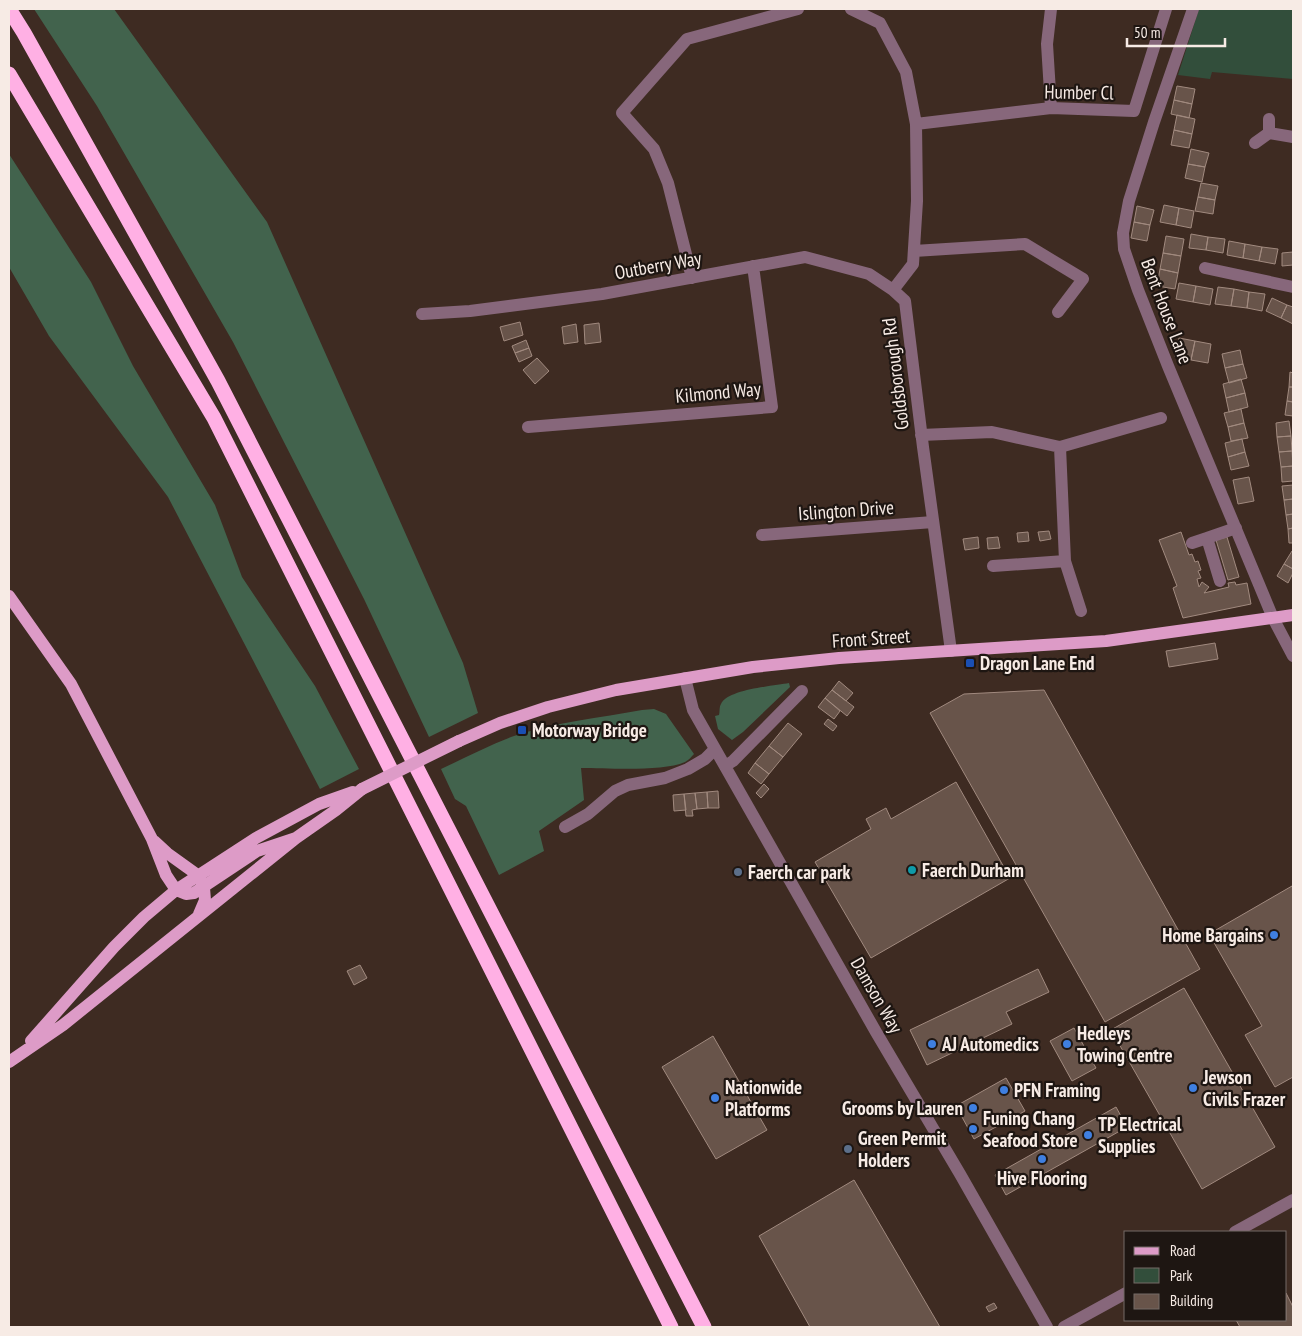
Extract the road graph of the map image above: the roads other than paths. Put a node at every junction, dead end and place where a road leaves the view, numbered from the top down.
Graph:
1 (9, 9) edge
2 (798, 9) edge
3 (851, 9) edge
4 (1051, 9) edge
5 (1166, 9) edge
6 (1193, 9) edge
7 (9, 74) edge
8 (1051, 108) junction
9 (1269, 119) dead end
10 (916, 124) junction
11 (1269, 133) junction
12 (1293, 137) edge
13 (1255, 143) dead end
14 (914, 251) junction
15 (754, 266) junction
16 (1205, 268) dead end
17 (692, 278) junction
18 (1293, 287) edge
19 (893, 290) junction
20 (1058, 312) dead end
21 (422, 314) dead end
22 (1161, 418) dead end
23 (528, 427) dead end
24 (921, 436) junction
25 (1060, 447) junction
26 (933, 522) junction
27 (1236, 528) junction
28 (762, 535) dead end
29 (1207, 538) junction
30 (1192, 543) dead end
31 (1065, 561) junction
32 (993, 566) dead end
33 (1220, 581) dead end
34 (9, 596) edge
35 (1081, 611) dead end
36 (1293, 615) edge
37 (1273, 618) junction
38 (950, 651) junction
39 (1293, 656) edge
40 (684, 678) junction
41 (802, 691) dead end
42 (716, 749) junction
43 (726, 766) junction
44 (362, 789) junction
45 (566, 827) dead end
46 (296, 838) junction
47 (152, 839) junction
48 (201, 882) junction
49 (176, 890) junction
50 (198, 916) junction
51 (20, 1054) junction
52 (9, 1062) edge
53 (1293, 1200) edge
54 (1237, 1231) edge
55 (1124, 1294) edge
56 (671, 1327) edge
57 (704, 1327) edge
58 (1047, 1327) edge
59 (1064, 1327) edge

1 - 57 highway
2 - 17 street
3 - 10 street, Goldsborough Rd
4 - 8 street
5 - 8 street, Humber Cl
6 - 27 street, Bent House Lane
7 - 56 highway
8 - 10 street, Humber Cl
9 - 11 street
10 - 14 street, Goldsborough Rd
11 - 12 street
11 - 13 street
14 - 19 street, Goldsborough Rd
14 - 20 street
15 - 17 street, Outberry Way
15 - 19 street, Outberry Way
15 - 23 street, Kilmond Way
16 - 18 street
17 - 21 street, Outberry Way
19 - 24 street, Goldsborough Rd
22 - 25 street
24 - 25 street
24 - 26 street, Goldsborough Rd
25 - 31 street
26 - 28 street, Islington Drive
26 - 38 street, Goldsborough Rd
27 - 29 street
27 - 37 street, Bent House Lane
29 - 30 street
29 - 33 street
31 - 32 street
31 - 35 street
34 - 47 main road
36 - 37 main road, Front Street
37 - 38 main road, Front Street
37 - 39 street, Bent House Lane
38 - 40 main road, Front Street
40 - 42 street, Damson Way
40 - 44 main road, Front Street, bridge
41 - 43 street
42 - 43 street, Damson Way
42 - 45 street
43 - 58 street, Damson Way
44 - 46 main road
44 - 48 main road
46 - 48 main road
46 - 50 main road
47 - 48 main road
47 - 49 main road
48 - 49 main road
48 - 50 main road
49 - 51 main road
50 - 51 main road
51 - 52 main road
53 - 54 street
55 - 59 street

